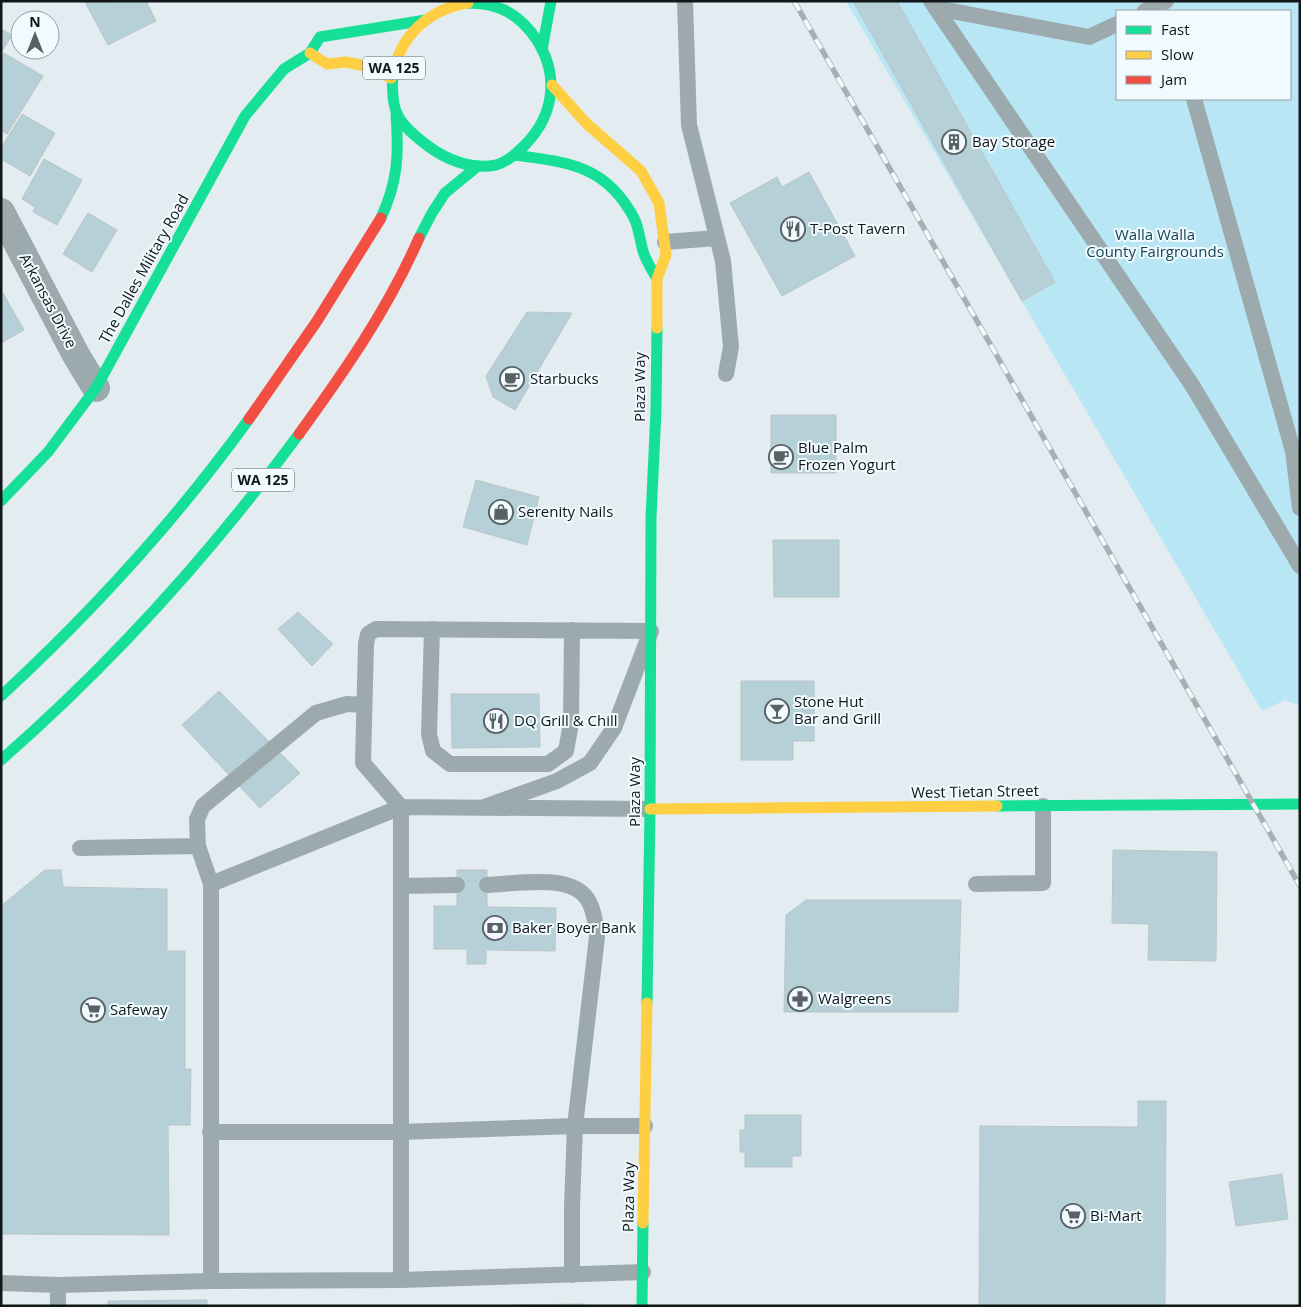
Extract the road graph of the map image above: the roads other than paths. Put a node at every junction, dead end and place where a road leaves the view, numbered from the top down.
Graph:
1 (551, 1) edge
2 (684, 1) edge
3 (1166, 1) edge
4 (468, 2) edge
5 (933, 4) edge
6 (1146, 10) edge
7 (426, 20) junction
8 (1116, 24) edge
9 (542, 50) junction
10 (310, 53) junction
11 (391, 78) junction
12 (552, 85) junction
13 (1194, 100) edge
14 (396, 115) junction
15 (514, 155) junction
16 (478, 166) junction
17 (1, 212) edge
18 (717, 238) junction
19 (665, 242) junction
20 (656, 279) junction
21 (726, 374) dead end
22 (96, 388) junction
23 (1, 501) edge
24 (1300, 508) edge
25 (1300, 566) edge
26 (432, 629) junction
27 (572, 630) junction
28 (650, 630) junction
29 (1, 696) edge
30 (364, 705) junction
31 (1, 760) edge
32 (1299, 802) edge
33 (1043, 806) junction
34 (401, 807) junction
35 (484, 807) junction
36 (650, 809) junction
37 (198, 846) junction
38 (80, 848) dead end
39 (211, 884) junction
40 (976, 884) dead end
41 (457, 885) dead end
42 (487, 885) dead end
43 (400, 886) junction
44 (575, 1126) junction
45 (645, 1126) junction
46 (210, 1132) junction
47 (400, 1132) junction
48 (643, 1272) junction
49 (572, 1275) junction
50 (401, 1280) junction
51 (211, 1281) junction
52 (1, 1283) edge
53 (58, 1285) junction
54 (58, 1306) edge
55 (642, 1306) edge

1 - 9 main road, WA 125
2 - 18 lane
3 - 6 lane
4 - 7 main road, WA 125
4 - 9 main road, WA 125
5 - 8 lane
5 - 25 lane
7 - 10 main road, The Dalles Military Road
7 - 11 main road, WA 125
9 - 12 main road, WA 125
10 - 11 main road
10 - 22 main road, The Dalles Military Road
11 - 14 main road, WA 125
12 - 15 main road, WA 125
12 - 19 main road, Plaza Way
13 - 24 lane
14 - 16 main road, WA 125
14 - 29 main road, WA 125
15 - 16 main road, WA 125
15 - 20 main road, Plaza Way
16 - 31 main road, WA 125
17 - 22 street, Arkansas Drive
18 - 19 lane
18 - 21 lane
19 - 20 main road, Plaza Way
20 - 28 main road, Plaza Way
22 - 23 main road, The Dalles Military Road
26 - 27 lane
26 - 27 lane
26 - 30 lane
27 - 28 lane
28 - 35 lane
28 - 36 main road, Plaza Way
30 - 34 lane
30 - 37 lane
32 - 33 main road, West Tietan Street
33 - 36 main road, West Tietan Street
33 - 40 lane
34 - 35 lane
34 - 39 lane
34 - 43 lane
35 - 36 lane
36 - 45 main road, Plaza Way
37 - 38 lane
37 - 39 lane
39 - 46 lane
41 - 43 lane
42 - 44 lane
43 - 47 lane
44 - 45 lane
44 - 47 lane
44 - 49 lane
45 - 48 main road, Plaza Way
46 - 47 lane
46 - 51 lane
47 - 50 lane
48 - 49 lane
48 - 55 main road, Plaza Way
49 - 50 lane
50 - 51 lane
51 - 53 lane
52 - 53 lane
53 - 54 lane

